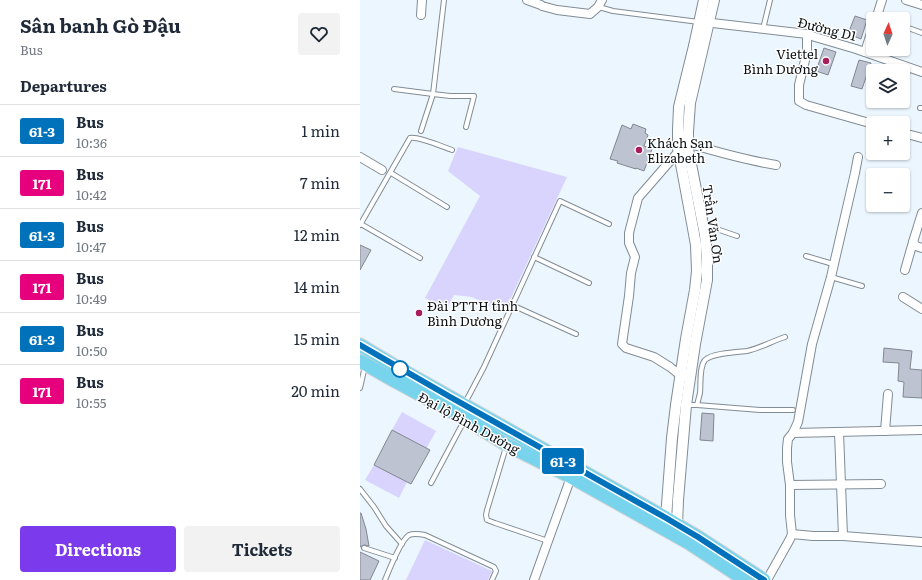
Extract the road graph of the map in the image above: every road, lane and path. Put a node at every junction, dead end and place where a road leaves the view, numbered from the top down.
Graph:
1 (422, 0) edge
2 (444, 0) edge
3 (527, 0) edge
4 (704, 0) edge
5 (714, 0) edge
6 (770, 0) edge
7 (882, 0) edge
8 (906, 0) edge
9 (543, 3) edge
10 (600, 3) edge
11 (922, 6) edge
12 (879, 12) edge
13 (421, 16) dead end
14 (704, 23) junction
15 (763, 29) junction
16 (910, 29) edge
17 (922, 33) edge
18 (807, 34) junction
19 (866, 49) edge
20 (865, 52) junction
21 (922, 72) edge
22 (394, 89) dead end
23 (433, 94) junction
24 (866, 122) edge
25 (466, 127) dead end
26 (421, 130) dead end
27 (910, 135) edge
28 (922, 138) edge
29 (687, 143) junction
30 (452, 150) dead end
31 (678, 152) junction
32 (360, 157) edge
33 (858, 157) dead end
34 (776, 165) dead end
35 (382, 170) dead end
36 (391, 173) junction
37 (447, 206) dead end
38 (922, 213) edge
39 (360, 224) edge
40 (610, 224) dead end
41 (702, 225) junction
42 (737, 236) dead end
43 (917, 245) edge
44 (806, 256) dead end
45 (534, 257) junction
46 (420, 258) dead end
47 (833, 264) junction
48 (905, 270) dead end
49 (831, 277) junction
50 (588, 283) dead end
51 (862, 286) dead end
52 (903, 297) dead end
53 (512, 305) junction
54 (922, 309) edge
55 (576, 334) dead end
56 (785, 337) dead end
57 (360, 345) edge
58 (363, 362) edge
59 (685, 377) junction
60 (360, 388) edge
61 (888, 394) dead end
62 (464, 405) junction
63 (686, 405) junction
64 (697, 405) junction
65 (793, 410) dead end
66 (465, 419) junction
67 (922, 430) edge
68 (885, 431) junction
69 (839, 432) junction
70 (793, 433) junction
71 (507, 445) junction
72 (571, 477) junction
73 (431, 483) dead end
74 (881, 484) dead end
75 (790, 485) junction
76 (841, 485) junction
77 (360, 489) edge
78 (671, 522) junction
79 (792, 534) junction
80 (843, 536) junction
81 (548, 541) junction
82 (922, 542) edge
83 (402, 544) junction
84 (364, 548) dead end
85 (396, 558) junction
86 (385, 580) edge
87 (492, 580) edge
88 (534, 580) edge
89 (745, 580) edge
90 (765, 580) edge

1 - 13 street
2 - 23 lane
3 - 9 street
4 - 14 street, Trần Văn Ơn
5 - 14 street, Trần Văn Ơn
6 - 15 lane
7 - 12 street
8 - 11 street
9 - 10 street
10 - 14 lane
14 - 15 street, Đường D1
14 - 29 street, Trần Văn Ơn
14 - 31 street, Trần Văn Ơn
15 - 18 street, Đường D1
16 - 17 lane
18 - 20 street, Đường D1
18 - 24 street
19 - 20 street
20 - 21 street, Đường D1
22 - 23 lane
23 - 25 lane
23 - 26 lane
27 - 28 street
29 - 34 street
29 - 41 street, Trần Văn Ơn
30 - 36 lane
31 - 59 street, Trần Văn Ơn
31 - 59 street
32 - 35 street
33 - 47 street
36 - 37 lane
36 - 39 lane
38 - 43 street
39 - 46 lane
40 - 45 lane
41 - 42 lane
41 - 59 street, Trần Văn Ơn
43 - 48 street
44 - 47 lane
45 - 50 lane
45 - 53 lane
47 - 49 street
49 - 51 lane
49 - 70 street
52 - 54 street
53 - 55 lane
53 - 62 lane
56 - 64 lane
57 - 62 highway, Đại lộ Bình Dương
58 - 60 lane
58 - 66 highway, Đại lộ Bình Dương
59 - 63 street, Trần Văn Ơn
59 - 78 street, Trần Văn Ơn
61 - 68 street
62 - 78 highway, Đại lộ Bình Dương
63 - 64 lane
63 - 78 street, Trần Văn Ơn
64 - 65 lane
66 - 71 highway, Đại lộ Bình Dương
66 - 73 lane
67 - 68 street
68 - 69 street
69 - 70 street
69 - 76 street
70 - 75 street
71 - 72 highway, Đại lộ Bình Dương
71 - 81 lane
72 - 81 street
72 - 89 highway, Đại lộ Bình Dương
74 - 76 street
75 - 76 street
75 - 79 street
76 - 80 street
77 - 83 lane
78 - 90 highway, Đại lộ Bình Dương
79 - 80 street
79 - 90 street
80 - 82 street
81 - 88 street
83 - 85 lane
83 - 87 lane
84 - 85 lane
85 - 86 lane

